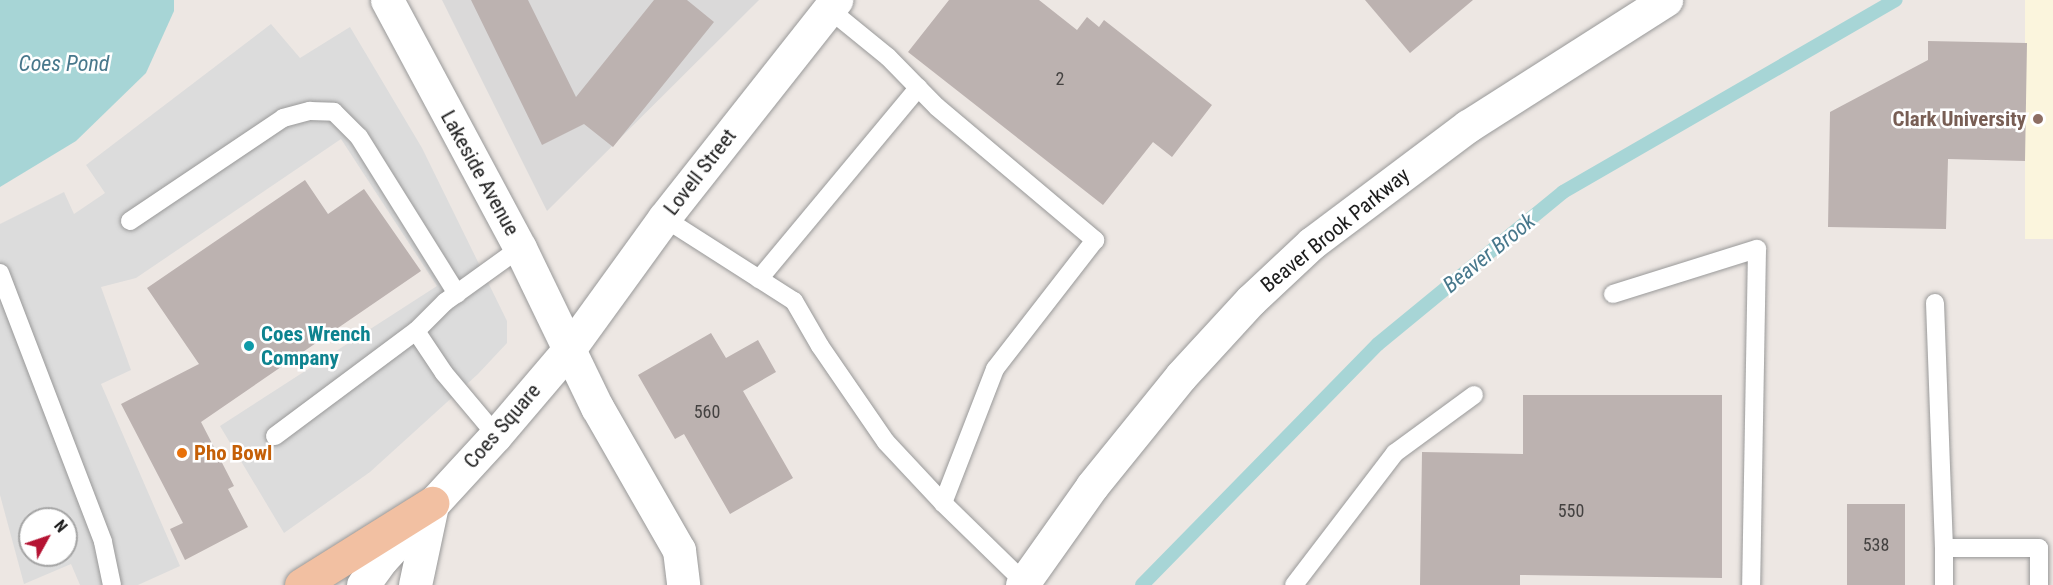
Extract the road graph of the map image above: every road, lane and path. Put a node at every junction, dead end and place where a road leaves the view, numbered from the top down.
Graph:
1 (387, 0) edge
2 (1666, 0) edge
3 (832, 4) edge
4 (918, 88) junction
5 (664, 218) junction
6 (130, 221) dead end
7 (520, 248) junction
8 (0, 273) edge
9 (759, 279) junction
10 (457, 294) junction
11 (1613, 294) dead end
12 (1935, 303) dead end
13 (416, 332) junction
14 (570, 348) junction
15 (1474, 395) dead end
16 (496, 435) junction
17 (275, 436) dead end
18 (432, 503) junction
19 (943, 503) junction
20 (1944, 548) junction
21 (1023, 583) edge
22 (112, 585) edge
23 (301, 585) edge
24 (363, 585) edge
25 (416, 585) edge
26 (683, 585) edge
27 (1293, 585) edge
28 (1750, 585) edge
29 (1944, 585) edge
30 (2039, 585) edge

1 - 7 street, Lakeside Avenue
2 - 21 street, Beaver Brook Parkway
3 - 4 lane
3 - 5 street, Lovell Street
4 - 9 lane
4 - 19 lane
5 - 9 lane
5 - 14 street, Lovell Street
6 - 10 lane
7 - 10 lane
7 - 14 street, Lakeside Avenue
8 - 22 lane
9 - 19 lane
10 - 13 lane
11 - 28 lane
12 - 20 lane
13 - 16 lane
13 - 17 lane
14 - 16 street, Coes Square
14 - 26 street, Lakeside Avenue
15 - 27 lane
16 - 18 street, Coes Square
18 - 23 main road
18 - 24 street, Coes Square
18 - 25 street
19 - 21 lane
20 - 29 lane
20 - 30 lane

